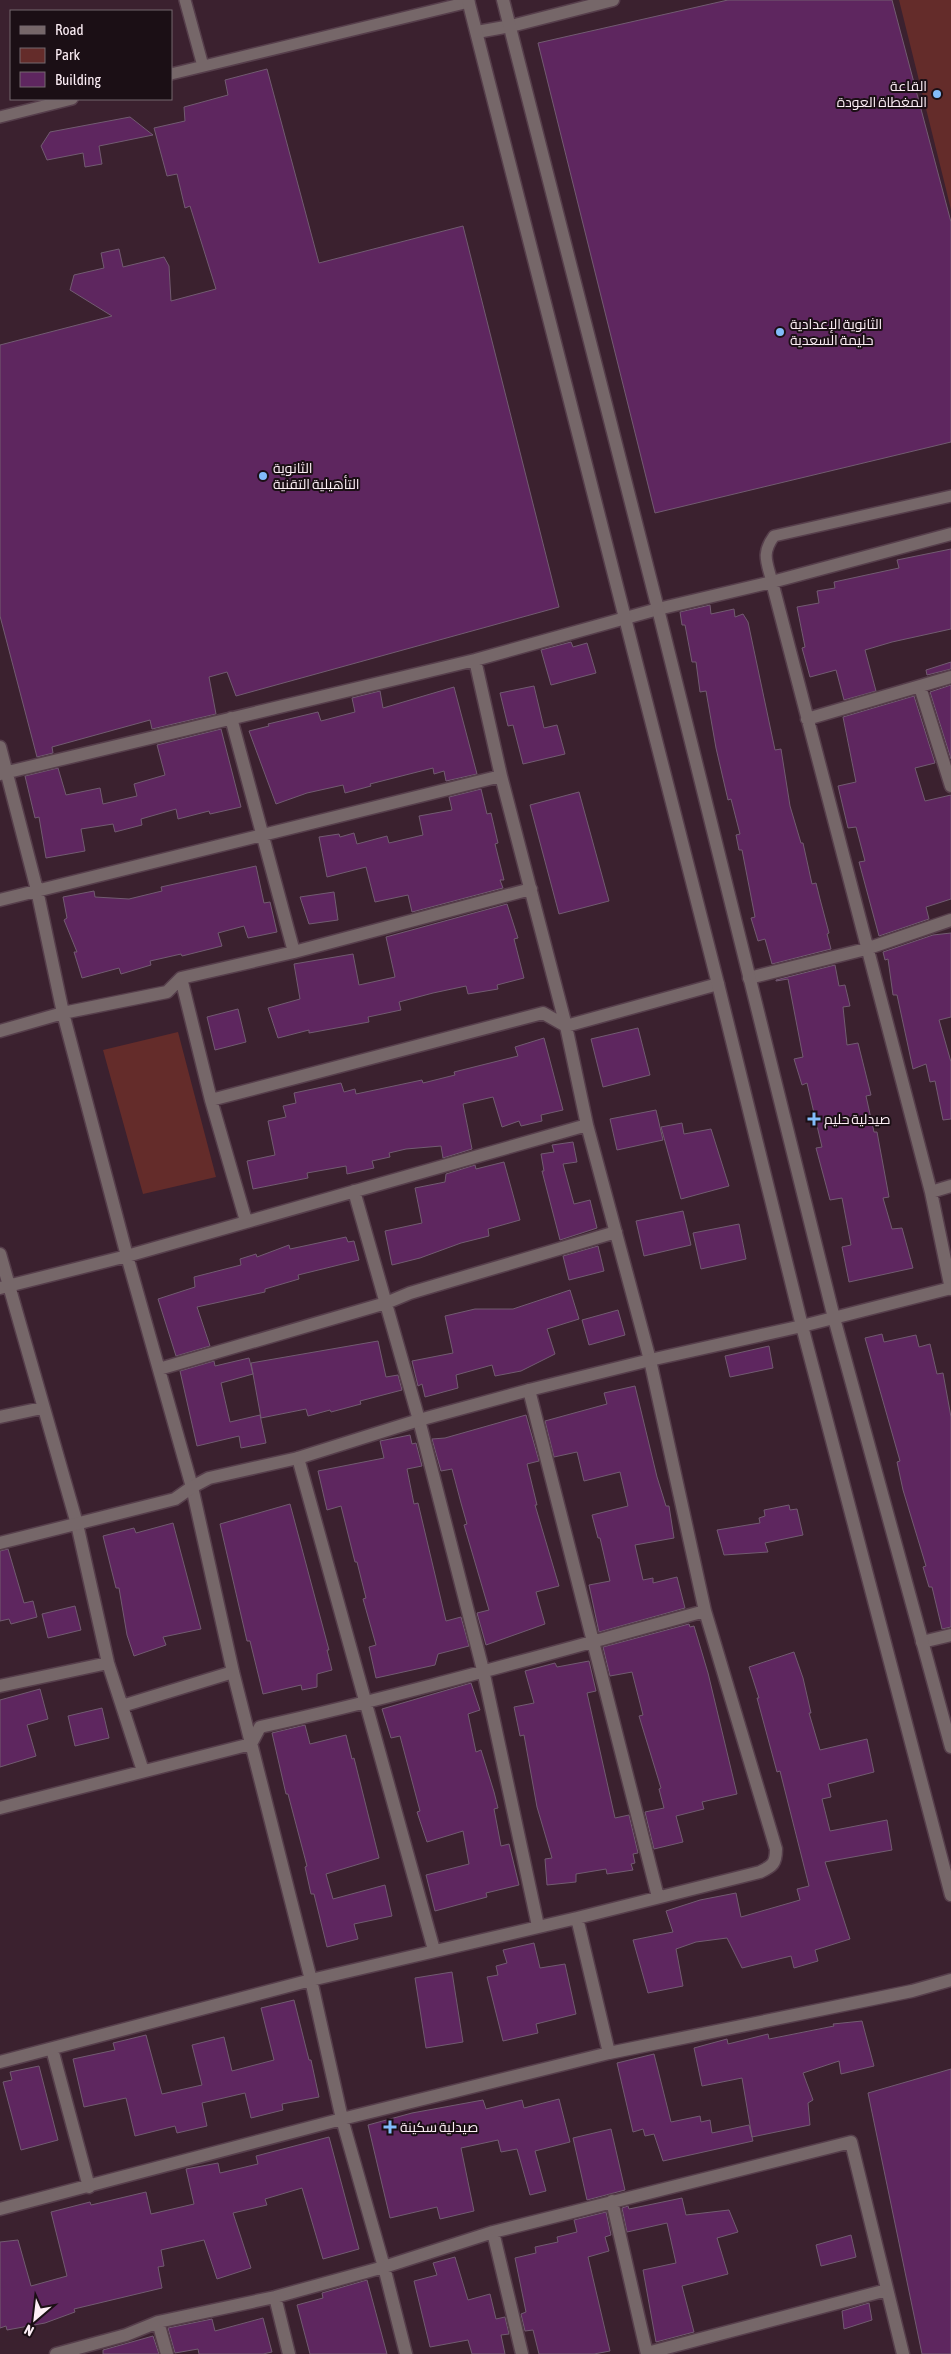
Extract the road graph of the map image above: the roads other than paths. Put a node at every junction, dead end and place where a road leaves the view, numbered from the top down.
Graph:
1 (185, 0) edge
2 (503, 0) edge
3 (614, 0) edge
4 (469, 1) edge
5 (510, 26) junction
6 (477, 32) junction
7 (203, 66) junction
8 (172, 74) edge
9 (68, 100) edge
10 (0, 117) edge
11 (951, 496) edge
12 (951, 534) edge
13 (772, 582) junction
14 (658, 609) junction
15 (625, 618) junction
16 (475, 660) junction
17 (951, 677) edge
18 (920, 687) junction
19 (231, 718) junction
20 (808, 719) junction
21 (0, 747) edge
22 (4, 773) edge
23 (501, 776) junction
24 (951, 786) edge
25 (262, 834) junction
26 (531, 889) junction
27 (37, 890) junction
28 (0, 900) edge
29 (951, 920) edge
30 (866, 949) junction
31 (294, 952) junction
32 (181, 978) junction
33 (749, 978) junction
34 (718, 984) junction
35 (63, 1014) junction
36 (566, 1026) junction
37 (0, 1031) edge
38 (211, 1100) junction
39 (587, 1125) junction
40 (951, 1186) edge
41 (354, 1191) junction
42 (931, 1192) junction
43 (246, 1221) junction
44 (616, 1232) junction
45 (0, 1254) edge
46 (126, 1256) junction
47 (4, 1287) edge
48 (951, 1288) edge
49 (386, 1303) junction
50 (834, 1318) junction
51 (802, 1326) junction
52 (650, 1360) junction
53 (159, 1369) junction
54 (529, 1390) junction
55 (42, 1408) junction
56 (0, 1417) edge
57 (419, 1420) junction
58 (298, 1458) junction
59 (192, 1487) junction
60 (77, 1524) junction
61 (0, 1543) edge
62 (705, 1611) junction
63 (951, 1635) edge
64 (593, 1641) junction
65 (922, 1642) junction
66 (108, 1663) junction
67 (483, 1670) junction
68 (233, 1672) junction
69 (0, 1686) edge
70 (367, 1704) junction
71 (122, 1706) junction
72 (251, 1744) junction
73 (951, 1747) edge
74 (143, 1771) junction
75 (0, 1808) edge
76 (951, 1895) edge
77 (658, 1897) junction
78 (577, 1918) junction
79 (538, 1926) junction
80 (434, 1950) junction
81 (312, 1980) junction
82 (951, 1980) edge
83 (52, 2048) junction
84 (609, 2053) junction
85 (0, 2062) edge
86 (342, 2119) junction
87 (89, 2187) junction
88 (612, 2200) junction
89 (0, 2209) edge
90 (493, 2232) junction
91 (384, 2267) junction
92 (887, 2290) junction
93 (275, 2297) junction
94 (158, 2322) junction
95 (647, 2353) edge
96 (56, 2354) edge
97 (167, 2354) edge
98 (289, 2354) edge
99 (406, 2354) edge
100 (522, 2354) edge
101 (904, 2354) edge

1 - 7 lane
2 - 5 street
3 - 5 street
4 - 6 street
4 - 7 lane
5 - 6 street
5 - 14 street
6 - 15 street
7 - 8 lane
9 - 10 lane
11 - 13 lane
12 - 13 street
13 - 14 street
13 - 20 street
14 - 15 street
14 - 33 street
15 - 16 street
15 - 34 street
16 - 19 street
16 - 23 street
17 - 18 street
18 - 20 street
18 - 24 street
19 - 22 street
19 - 25 street
20 - 30 street
21 - 22 street
22 - 27 street
23 - 25 street
23 - 26 street
25 - 27 street
25 - 31 street
26 - 31 street
26 - 36 street
27 - 28 street
27 - 35 street
29 - 30 street
30 - 33 street
30 - 42 street
31 - 32 street
32 - 35 street
32 - 38 street
33 - 50 street
34 - 36 street
34 - 51 street
35 - 37 street
35 - 46 street
36 - 38 street
36 - 39 street
38 - 43 street
39 - 41 street
39 - 44 street
40 - 42 street
41 - 43 street
41 - 49 street
42 - 48 street
43 - 46 street
44 - 49 street
44 - 52 street
45 - 47 street
46 - 47 street
46 - 53 street
47 - 55 street
48 - 50 street
49 - 53 street
49 - 57 street
50 - 51 street
50 - 65 street
51 - 52 street
51 - 76 street
52 - 54 street
52 - 62 street
53 - 59 street
54 - 57 street
54 - 64 street
55 - 56 street
55 - 60 street
57 - 58 street
57 - 67 street
58 - 59 street
58 - 70 street
59 - 60 street
59 - 68 street
60 - 61 street
60 - 66 street
62 - 64 street
62 - 77 street
63 - 65 street
64 - 67 street
64 - 77 street
65 - 73 street
66 - 69 street
66 - 71 street
67 - 70 street
67 - 79 street
68 - 71 street
68 - 72 street
70 - 72 street
70 - 80 street
71 - 74 street
72 - 74 street
72 - 81 street
74 - 75 street
77 - 78 street
78 - 79 street
78 - 84 street
79 - 80 street
80 - 81 street
81 - 83 street
81 - 86 street
82 - 84 street
83 - 85 street
83 - 87 street
84 - 86 street
86 - 87 street
86 - 91 street
87 - 89 street
88 - 90 street
88 - 92 street
88 - 95 street
90 - 91 street
90 - 100 street
91 - 93 street
91 - 99 street
92 - 95 street
92 - 101 street
93 - 94 street
93 - 98 street
94 - 96 street
94 - 97 street

